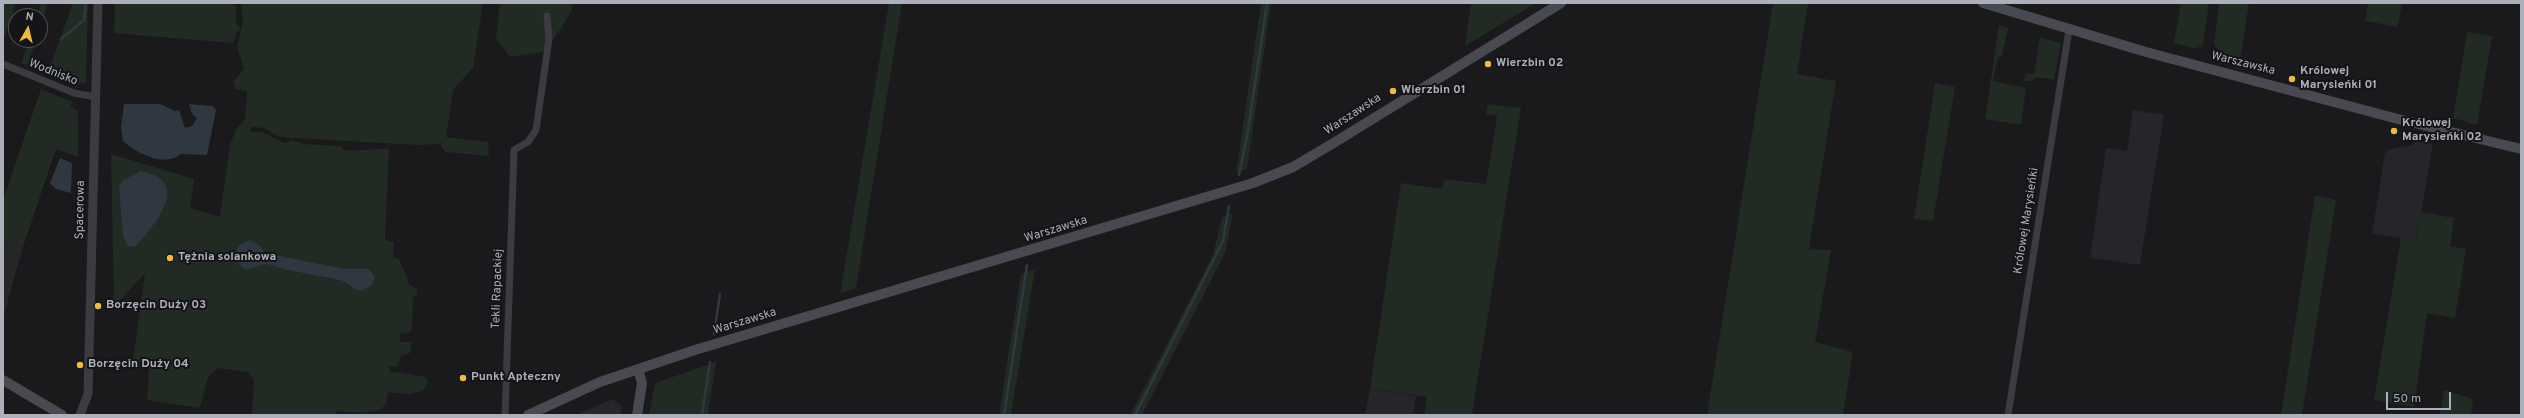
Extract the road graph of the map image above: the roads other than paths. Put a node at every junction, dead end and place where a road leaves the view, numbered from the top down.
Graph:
1 (98, 3) edge
2 (1561, 3) edge
3 (1983, 3) edge
4 (547, 16) dead end
5 (2069, 30) junction
6 (3, 64) edge
7 (96, 97) junction
8 (2521, 149) edge
9 (638, 369) junction
10 (3, 380) edge
11 (62, 415) edge
12 (80, 415) edge
13 (505, 415) edge
14 (528, 415) edge
15 (637, 415) edge
16 (2008, 415) edge

1 - 7 street, Spacerowa
2 - 9 main road, Warszawska
3 - 5 main road, Warszawska
4 - 13 street, Tekli Rapackiej
5 - 8 main road, Warszawska
5 - 16 street, Królowej Marysieńki
6 - 7 street, Wodnisko
7 - 12 street, Spacerowa
9 - 14 main road, Warszawska
9 - 15 main road
10 - 11 main road

